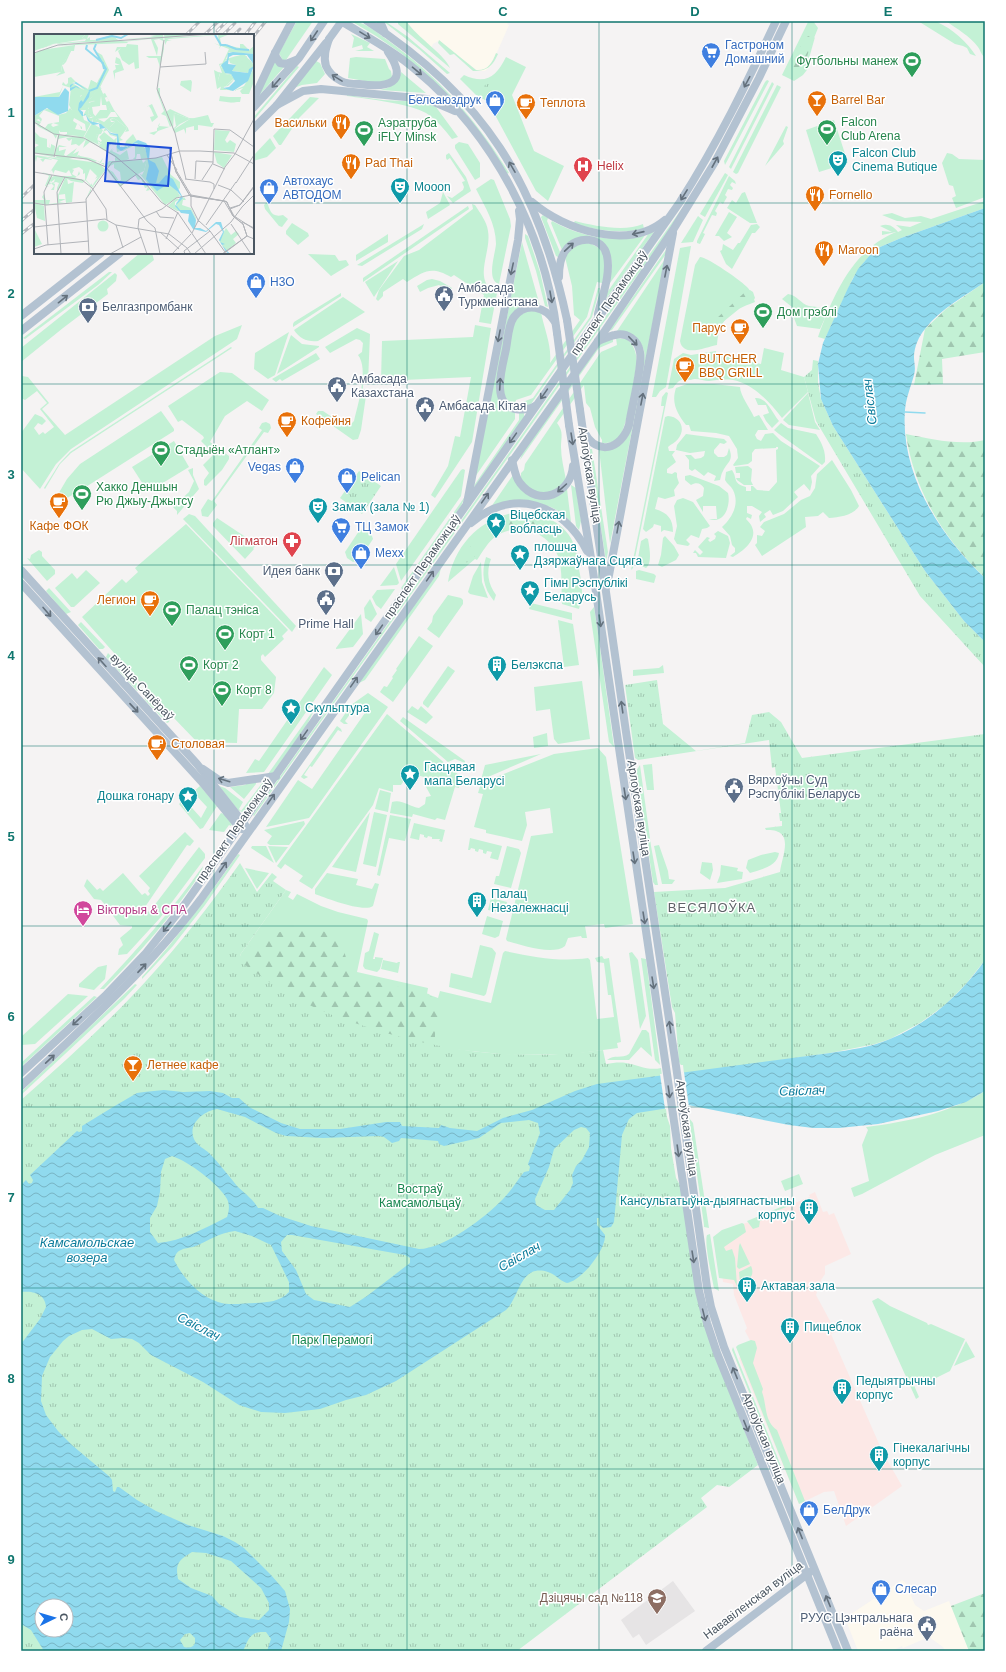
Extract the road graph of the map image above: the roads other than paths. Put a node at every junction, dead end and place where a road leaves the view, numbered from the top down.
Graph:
1 (292, 21) edge
2 (324, 21) edge
3 (367, 21) edge
4 (380, 21) edge
5 (776, 21) edge
6 (786, 21) edge
7 (342, 22) edge
8 (385, 33) junction
9 (329, 39) junction
10 (386, 48) junction
11 (275, 53) junction
12 (301, 55) junction
13 (254, 98) edge
14 (277, 105) junction
15 (254, 107) edge
16 (461, 114) junction
17 (254, 128) edge
18 (514, 195) junction
19 (530, 201) junction
20 (671, 214) junction
21 (673, 230) junction
22 (100, 254) edge
23 (119, 254) edge
24 (559, 283) junction
25 (44, 298) junction
26 (34, 306) junction
27 (51, 308) junction
28 (21, 316) edge
29 (41, 316) junction
30 (596, 319) junction
31 (556, 323) junction
32 (21, 331) edge
33 (598, 341) junction
34 (535, 406) junction
35 (582, 428) junction
36 (574, 453) junction
37 (512, 460) junction
38 (466, 506) junction
39 (462, 530) junction
40 (591, 558) junction
41 (21, 570) edge
42 (21, 583) edge
43 (606, 592) junction
44 (618, 682) junction
45 (608, 683) junction
46 (197, 764) junction
47 (276, 776) junction
48 (241, 825) junction
49 (248, 831) junction
50 (649, 890) junction
51 (640, 893) junction
52 (21, 1073) edge
53 (21, 1086) edge
54 (691, 1243) junction
55 (700, 1246) junction
56 (814, 1569) junction
57 (807, 1574) junction
58 (706, 1651) edge
59 (838, 1651) edge
60 (848, 1651) edge

1 - 11 main road
2 -> 12 main road
3 - 8 main road, Арлоўская вуліца
4 - 8 main road
5 -> 20 main road, праспект Пераможцаў
21 -> 6 main road, праспект Пераможцаў
7 - 9 main road, bridge
7 -> 10 main road, Арлоўская вуліца
19 -> 8 main road, Арлоўская вуліца
10 -> 9 main road
9 - 14 main road
10 -> 16 main road, Арлоўская вуліца
11 - 12 main road
11 - 13 main road
12 -> 15 main road
14 - 16 main road
14 - 17 main road
16 - 18 main road, Арлоўская вуліца
18 -> 31 main road, Арлоўская вуліца
18 -> 38 main road
20 -> 19 main road
19 - 24 main road, Арлоўская вуліца
20 - 30 main road, праспект Пераможцаў
21 - 33 main road, праспект Пераможцаў
43 -> 21 main road
22 - 25 main road
27 -> 23 main road
24 -> 30 main road
24 - 35 main road, Арлоўская вуліца, bridge
25 - 26 main road
25 - 27 main road
26 - 28 main road
26 - 29 main road
27 - 29 main road
29 - 32 main road
30 -> 34 main road, праспект Пераможцаў
34 -> 31 main road
31 -> 36 main road, Арлоўская вуліца, bridge
33 -> 35 main road
33 - 37 main road, праспект Пераможцаў
34 -> 38 main road, праспект Пераможцаў
35 - 43 main road, Арлоўская вуліца
36 -> 37 main road
36 - 40 main road, Арлоўская вуліца
39 -> 37 main road, праспект Пераможцаў
38 -> 47 main road, праспект Пераможцаў
39 - 40 main road
49 -> 39 main road, праспект Пераможцаў
40 -> 45 main road, Арлоўская вуліца
46 -> 41 main road, вуліца Сапёраў
42 -> 48 main road, вуліца Сапёраў
43 - 44 main road, Арлоўская вуліца
44 - 45 main road
50 -> 44 main road, Арлоўская вуліца
45 -> 51 main road, Арлоўская вуліца
47 -> 46 main road
46 - 48 main road, вуліца Сапёраў
47 - 48 main road, праспект Пераможцаў
48 - 49 main road
48 -> 52 main road, праспект Пераможцаў
53 -> 49 main road, праспект Пераможцаў
50 - 51 main road
55 -> 50 main road, Арлоўская вуліца
51 -> 54 main road, Арлоўская вуліца
54 - 55 main road
54 -> 57 main road, Арлоўская вуліца
56 -> 55 main road, Арлоўская вуліца
56 - 57 main road, Нававіленская вуліца
60 -> 56 main road, Арлоўская вуліца
57 - 58 main road, Нававіленская вуліца
57 - 59 main road, Арлоўская вуліца

